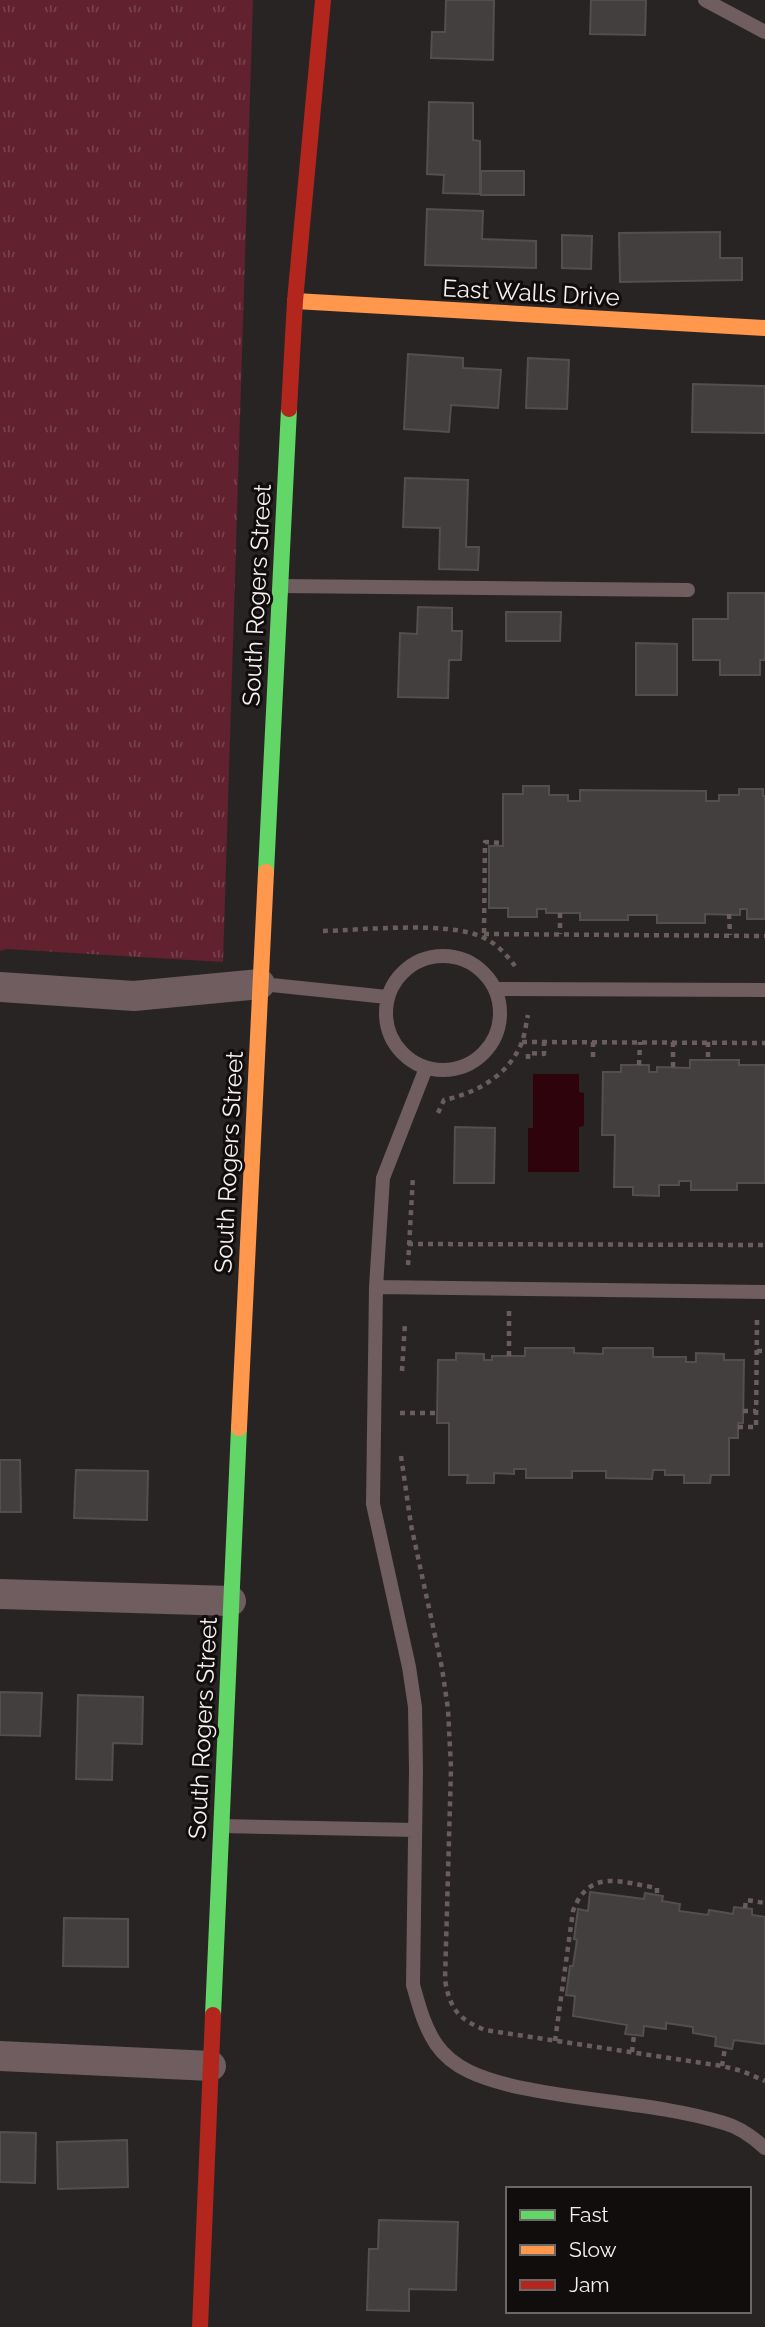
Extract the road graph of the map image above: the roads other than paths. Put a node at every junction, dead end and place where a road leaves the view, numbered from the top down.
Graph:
1 (323, 0) edge
2 (705, 0) edge
3 (765, 32) edge
4 (295, 301) junction
5 (765, 328) edge
6 (280, 586) junction
7 (688, 590) dead end
8 (260, 984) junction
9 (0, 987) edge
10 (496, 989) junction
11 (765, 990) edge
12 (387, 997) junction
13 (426, 1068) junction
14 (376, 1287) junction
15 (765, 1292) edge
16 (0, 1594) edge
17 (231, 1601) junction
18 (221, 1826) junction
19 (415, 1830) junction
20 (0, 2056) edge
21 (211, 2066) junction
22 (765, 2148) edge
23 (200, 2327) edge

1 - 4 street, South Rogers Street
2 - 3 lane
4 - 5 street, East Walls Drive
4 - 6 street, South Rogers Street
6 - 7 lane
6 - 8 street, South Rogers Street
8 - 9 street
8 - 12 lane
8 - 17 street, South Rogers Street
10 - 11 lane
10 - 12 lane
10 - 13 lane
12 - 13 lane
13 - 14 lane
14 - 15 lane
14 - 19 lane
16 - 17 street
17 - 18 street, South Rogers Street
18 - 19 lane
18 - 21 street, South Rogers Street
19 - 22 lane
20 - 21 street
21 - 23 street, South Rogers Street

